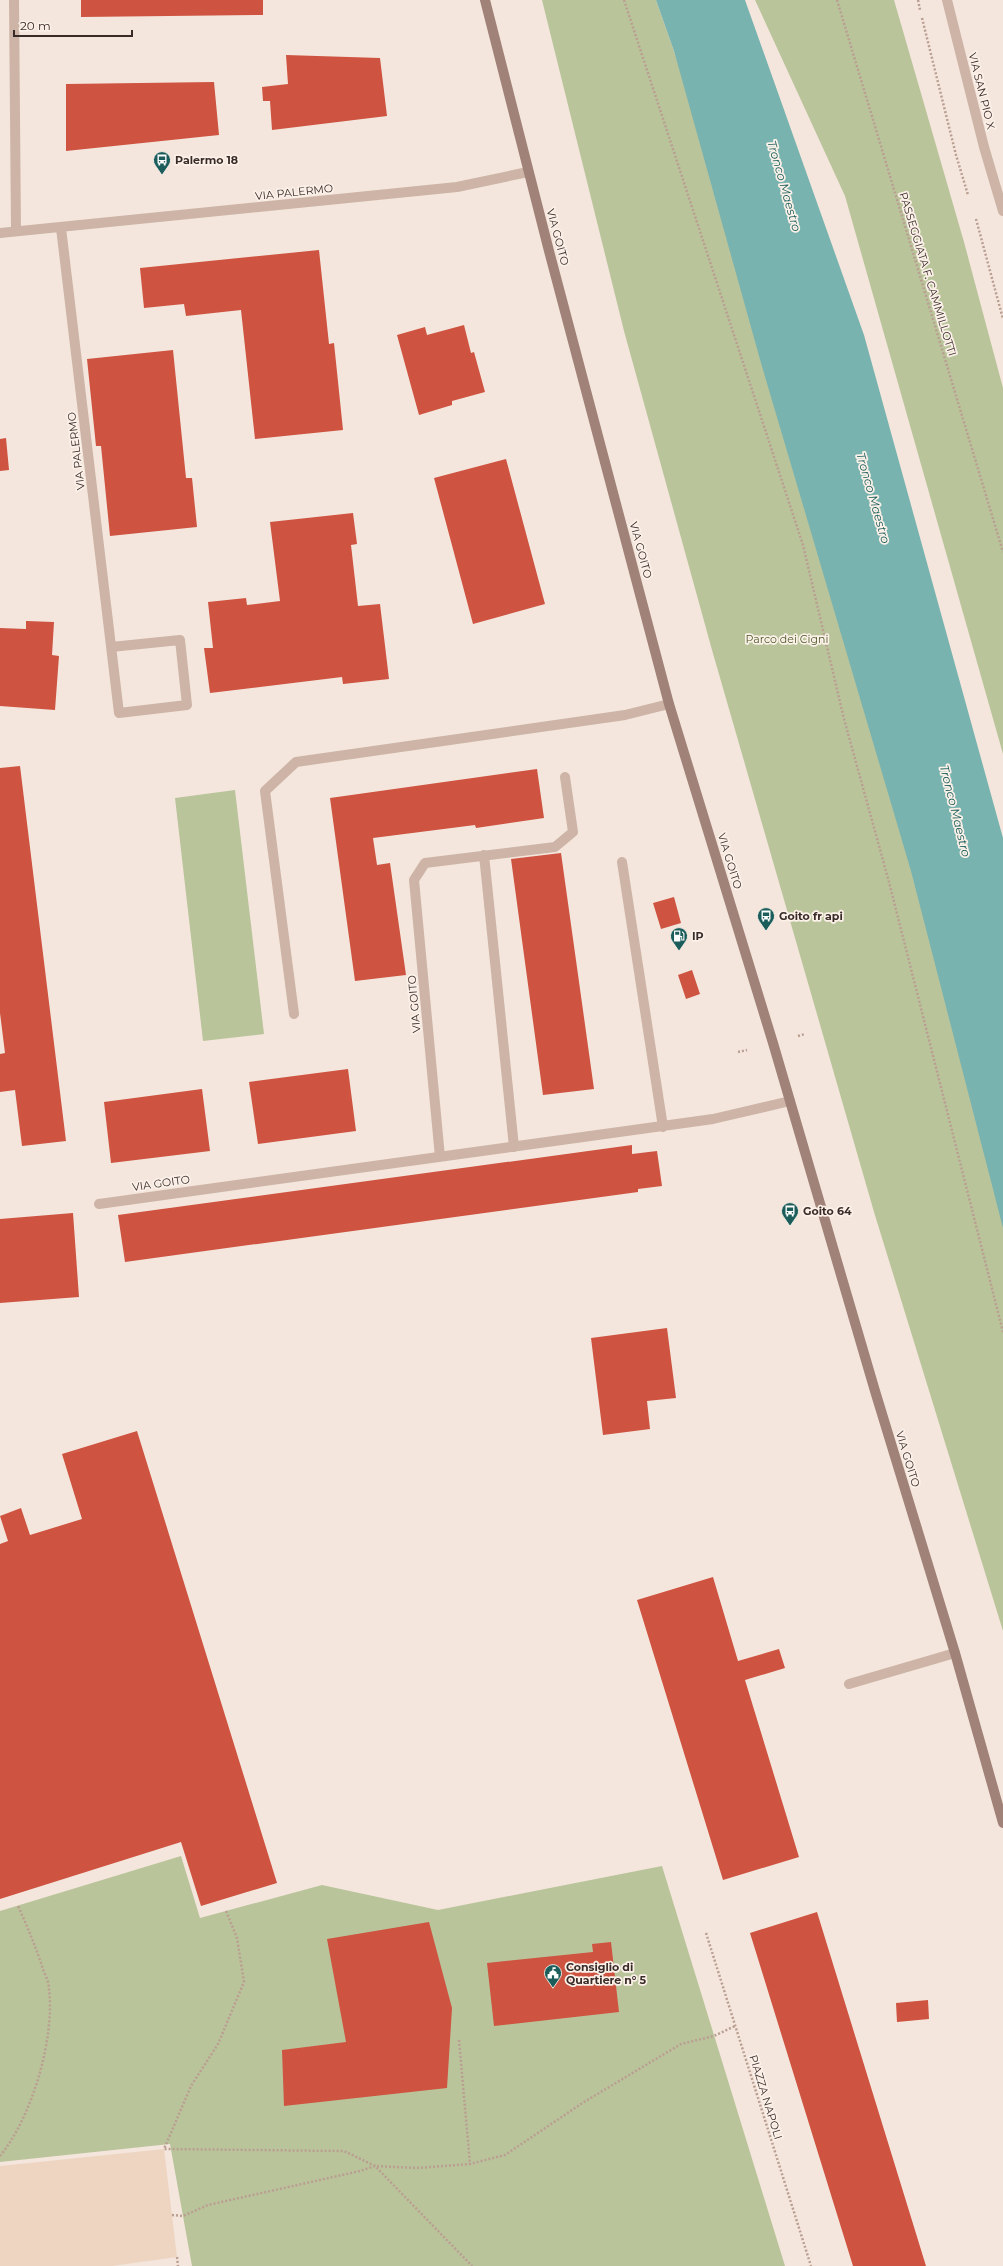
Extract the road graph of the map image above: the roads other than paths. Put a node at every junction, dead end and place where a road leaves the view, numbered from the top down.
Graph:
1 (14, 0) edge
2 (485, 0) edge
3 (947, 0) edge
4 (528, 172) junction
5 (1003, 211) edge
6 (61, 228) junction
7 (16, 231) junction
8 (0, 233) edge
9 (111, 646) junction
10 (669, 704) junction
11 (565, 777) dead end
12 (484, 855) junction
13 (622, 862) dead end
14 (294, 1014) dead end
15 (790, 1101) junction
16 (663, 1127) junction
17 (514, 1147) junction
18 (440, 1157) junction
19 (99, 1204) dead end
20 (955, 1653) junction
21 (849, 1684) dead end
22 (1003, 1823) edge

1 - 7 street
2 - 4 main road, VIA GOITO
3 - 5 street, VIA SAN PIO X
4 - 6 street, VIA PALERMO
4 - 10 main road, VIA GOITO
6 - 7 street, VIA PALERMO
6 - 9 street, VIA PALERMO
7 - 8 street, VIA PALERMO
9 - 9 street, VIA PALERMO
10 - 14 street
10 - 15 main road, VIA GOITO
11 - 12 street, VIA GOITO
12 - 17 street
12 - 18 street, VIA GOITO
13 - 16 street
15 - 16 street, VIA GOITO
15 - 20 main road, VIA GOITO
16 - 17 street, VIA GOITO
17 - 18 street, VIA GOITO
18 - 19 street, VIA GOITO
20 - 21 street
20 - 22 main road, VIA GOITO

